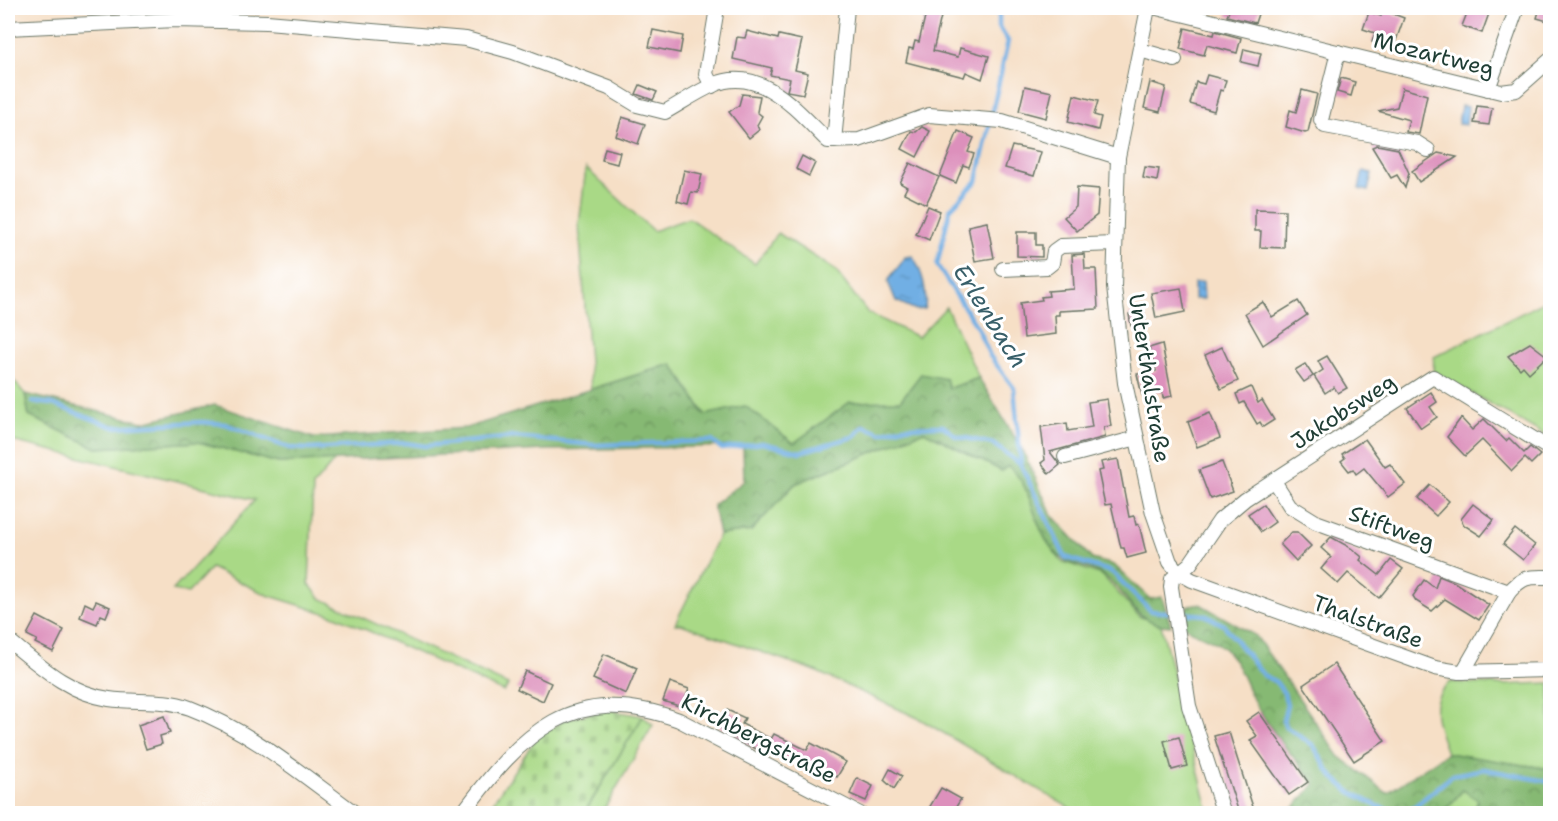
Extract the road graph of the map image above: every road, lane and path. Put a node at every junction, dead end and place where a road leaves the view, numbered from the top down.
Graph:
1 (717, 8) edge
2 (847, 8) edge
3 (1148, 8) edge
4 (1157, 8) edge
5 (1518, 8) edge
6 (8, 28) edge
7 (1140, 50) junction
8 (1338, 52) junction
9 (1175, 60) dead end
10 (1551, 60) edge
11 (712, 86) junction
12 (1488, 89) junction
13 (834, 141) junction
14 (1428, 150) dead end
15 (1118, 157) junction
16 (1115, 244) junction
17 (1003, 269) dead end
18 (1137, 438) junction
19 (1551, 449) edge
20 (1065, 457) dead end
21 (1274, 482) junction
22 (1178, 572) junction
23 (1551, 577) edge
24 (1509, 592) junction
25 (8, 640) edge
26 (1551, 670) edge
27 (1463, 672) junction
28 (356, 813) edge
29 (462, 813) edge
30 (860, 813) edge
31 (1224, 813) edge

1 - 11 street
2 - 13 street
3 - 7 street, Unterthalstraße
4 - 8 street, Mozartweg
5 - 12 street
6 - 11 street
7 - 9 street
7 - 15 street, Unterthalstraße
8 - 12 street, Mozartweg
8 - 14 street
10 - 12 street, Mozartweg
11 - 13 street
13 - 15 street
15 - 16 street, Unterthalstraße
16 - 17 street
16 - 18 street, Unterthalstraße
18 - 20 street
18 - 22 street, Unterthalstraße
19 - 21 street, Jakobsweg
21 - 22 street, Jakobsweg
21 - 24 street, Stiftweg
22 - 27 street, Thalstraße
22 - 31 street
23 - 24 street
24 - 27 street
25 - 28 street
26 - 27 street, Thalstraße
29 - 30 street, Kirchbergstraße

